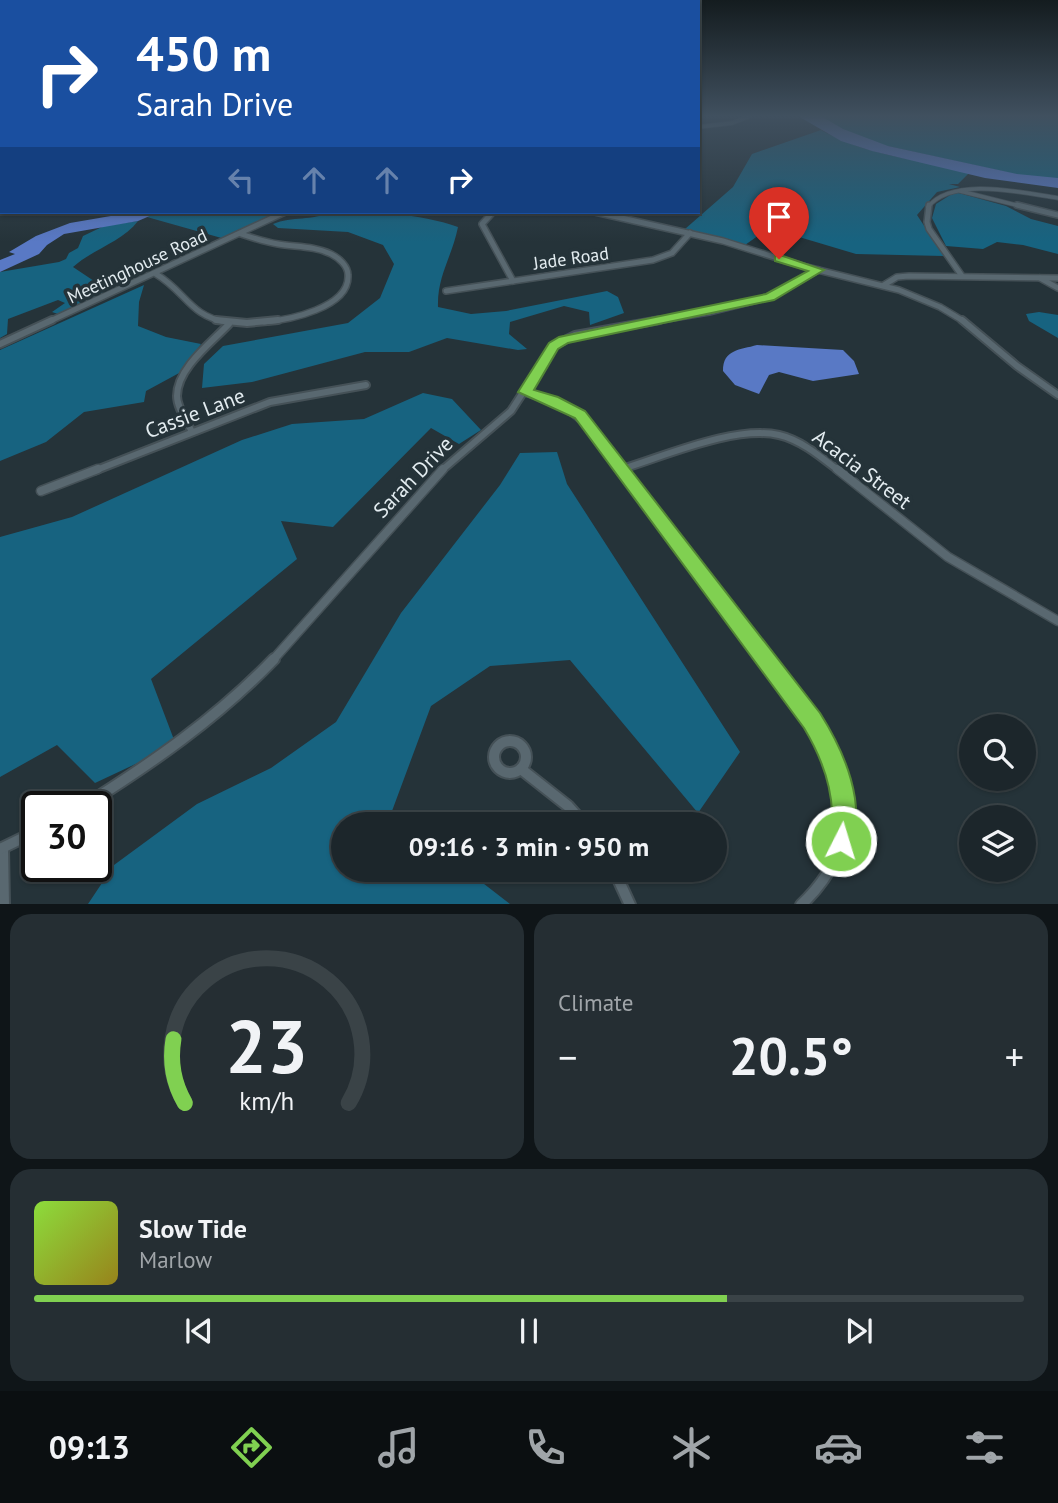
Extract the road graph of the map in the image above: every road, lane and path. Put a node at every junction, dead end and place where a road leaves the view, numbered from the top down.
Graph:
1 (956, 189) junction
2 (1058, 198) edge
3 (281, 214) edge
4 (491, 214) edge
5 (604, 214) edge
6 (1058, 215) edge
7 (690, 233) junction
8 (241, 234) junction
9 (818, 270) junction
10 (156, 274) junction
11 (962, 276) junction
12 (1037, 276) junction
13 (1058, 278) edge
14 (513, 281) junction
15 (884, 285) junction
16 (1058, 288) edge
17 (446, 290) dead end
18 (229, 324) junction
19 (0, 344) edge
20 (366, 385) dead end
21 (525, 392) junction
22 (1058, 396) edge
23 (192, 432) junction
24 (622, 469) junction
25 (41, 491) dead end
26 (1058, 621) edge
27 (522, 769) dead end
28 (107, 791) edge
29 (572, 812) edge
30 (21, 839) edge
31 (2, 849) edge
32 (619, 882) edge
33 (4, 904) edge
34 (630, 904) edge
35 (803, 904) edge

1 - 2 street
1 - 6 street
1 - 11 street
3 - 8 street, Meetinghouse Road
4 - 14 street
5 - 7 street
7 - 9 street
7 - 14 street, Jade Road
8 - 10 street, Meetinghouse Road
8 - 18 street
9 - 15 street
9 - 21 street, Sarah Drive
10 - 18 street
10 - 19 street, Meetinghouse Road
11 - 12 street
11 - 15 street
12 - 13 street
12 - 16 street
14 - 17 street, Jade Road
15 - 22 street
18 - 23 street
20 - 23 street, Cassie Lane
21 - 24 street
21 - 28 street, Sarah Drive
23 - 25 street, Cassie Lane
24 - 26 street, Acacia Street
24 - 35 street
27 - 29 street
30 - 31 street
31 - 33 street
32 - 34 street

